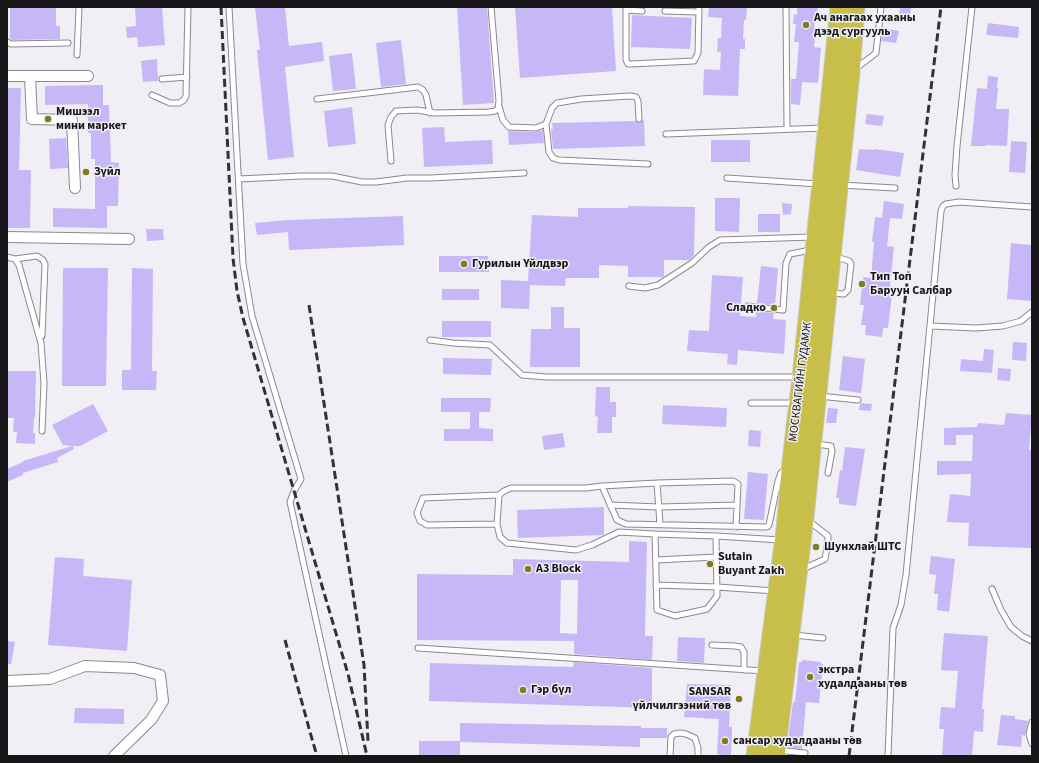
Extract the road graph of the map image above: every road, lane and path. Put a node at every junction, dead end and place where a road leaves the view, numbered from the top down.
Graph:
1 (79, 7) edge
2 (188, 7) edge
3 (229, 7) edge
4 (491, 7) edge
5 (786, 7) edge
6 (840, 7) edge
7 (856, 7) edge
8 (882, 7) edge
9 (972, 7) edge
10 (626, 9) edge
11 (642, 10) dead end
12 (699, 10) edge
13 (665, 11) dead end
14 (7, 42) edge
15 (68, 43) dead end
16 (77, 55) dead end
17 (850, 73) junction
18 (7, 76) edge
19 (30, 76) junction
20 (88, 76) dead end
21 (187, 77) junction
22 (162, 79) dead end
23 (152, 95) dead end
24 (317, 99) dead end
25 (499, 106) junction
26 (430, 112) junction
27 (638, 119) dead end
28 (546, 124) junction
29 (828, 128) junction
30 (787, 129) junction
31 (666, 134) dead end
32 (391, 161) dead end
33 (648, 164) dead end
34 (524, 173) dead end
35 (727, 178) dead end
36 (239, 179) junction
37 (830, 184) junction
38 (956, 186) dead end
39 (75, 188) dead end
40 (895, 188) dead end
41 (1032, 207) edge
42 (7, 237) edge
43 (129, 239) dead end
44 (821, 247) junction
45 (7, 257) edge
46 (15, 259) junction
47 (629, 286) dead end
48 (748, 306) dead end
49 (1032, 312) edge
50 (930, 326) junction
51 (430, 340) dead end
52 (41, 343) junction
53 (802, 377) junction
54 (808, 399) junction
55 (858, 400) dead end
56 (751, 403) dead end
57 (42, 431) dead end
58 (812, 443) junction
59 (792, 461) junction
60 (828, 473) dead end
61 (657, 482) junction
62 (602, 486) junction
63 (498, 495) junction
64 (610, 505) junction
65 (737, 505) junction
66 (659, 507) junction
67 (804, 518) junction
68 (497, 524) junction
69 (660, 524) junction
70 (736, 527) junction
71 (655, 534) junction
72 (716, 536) junction
73 (784, 540) junction
74 (716, 557) junction
75 (656, 560) junction
76 (796, 572) junction
77 (656, 585) junction
78 (717, 587) junction
79 (992, 589) dead end
80 (778, 592) junction
81 (789, 634) junction
82 (823, 638) dead end
83 (1032, 641) edge
84 (712, 645) dead end
85 (418, 648) dead end
86 (744, 670) junction
87 (768, 672) junction
88 (7, 681) edge
89 (1032, 722) edge
90 (1032, 744) edge
91 (775, 753) edge
92 (805, 753) dead end
93 (114, 756) edge
94 (346, 756) edge
95 (670, 756) edge
96 (698, 756) edge
97 (756, 756) edge
98 (888, 756) edge

1 - 16 lane
2 - 21 lane
3 - 36 lane
4 - 25 lane
5 - 30 lane
6 - 29 highway, МОСКВАГИЙН ГУДАМЖ
7 - 17 highway, МОСКВАГИЙН ГУДАМЖ
8 - 17 lane
9 - 38 lane
10 - 11 lane
10 - 12 lane
12 - 13 lane
14 - 15 lane
17 - 37 highway, МОСКВАГИЙН ГУДАМЖ
18 - 19 street
19 - 20 street
19 - 39 street
21 - 22 lane
21 - 23 lane
24 - 26 lane
25 - 26 lane
25 - 28 lane
26 - 32 lane
27 - 28 lane
28 - 33 lane
29 - 30 lane
29 - 37 highway, МОСКВАГИЙН ГУДАМЖ
30 - 31 lane
34 - 36 lane
35 - 37 lane
36 - 94 lane
37 - 40 lane
37 - 44 highway, МОСКВАГИЙН ГУДАМЖ
41 - 50 lane
42 - 43 street
44 - 47 lane
44 - 48 lane
44 - 53 highway, МОСКВАГИЙН ГУДАМЖ
44 - 54 highway, МОСКВАГИЙН ГУДАМЖ
45 - 46 lane
46 - 52 lane
46 - 52 lane
49 - 50 lane
50 - 98 lane
51 - 53 lane
52 - 57 lane
53 - 54 highway, МОСКВАГИЙН ГУДАМЖ
54 - 55 lane
54 - 56 lane
54 - 58 highway, МОСКВАГИЙН ГУДАМЖ
54 - 59 highway, МОСКВАГИЙН ГУДАМЖ
58 - 60 lane
58 - 67 highway, МОСКВАГИЙН ГУДАМЖ
59 - 70 lane
59 - 73 highway, МОСКВАГИЙН ГУДАМЖ
61 - 62 lane
61 - 65 lane
61 - 66 lane
62 - 63 lane
62 - 64 lane
63 - 68 lane
63 - 68 lane
64 - 66 lane
64 - 69 lane
65 - 66 lane
65 - 70 lane
66 - 69 lane
67 - 76 highway, МОСКВАГИЙН ГУДАМЖ
67 - 76 lane
68 - 71 lane
69 - 70 lane
71 - 72 lane
71 - 75 lane
72 - 73 lane
72 - 74 lane
73 - 80 highway, МОСКВАГИЙН ГУДАМЖ
74 - 75 lane
74 - 78 lane
75 - 77 lane
76 - 81 highway, МОСКВАГИЙН ГУДАМЖ
77 - 78 lane
77 - 78 lane
78 - 80 lane
79 - 83 lane
80 - 87 highway, МОСКВАГИЙН ГУДАМЖ
81 - 82 lane
81 - 91 highway, МОСКВАГИЙН ГУДАМЖ
84 - 86 lane
85 - 86 lane
86 - 87 lane
87 - 97 highway, МОСКВАГИЙН ГУДАМЖ
88 - 93 street
89 - 90 lane
91 - 92 lane
95 - 96 lane

